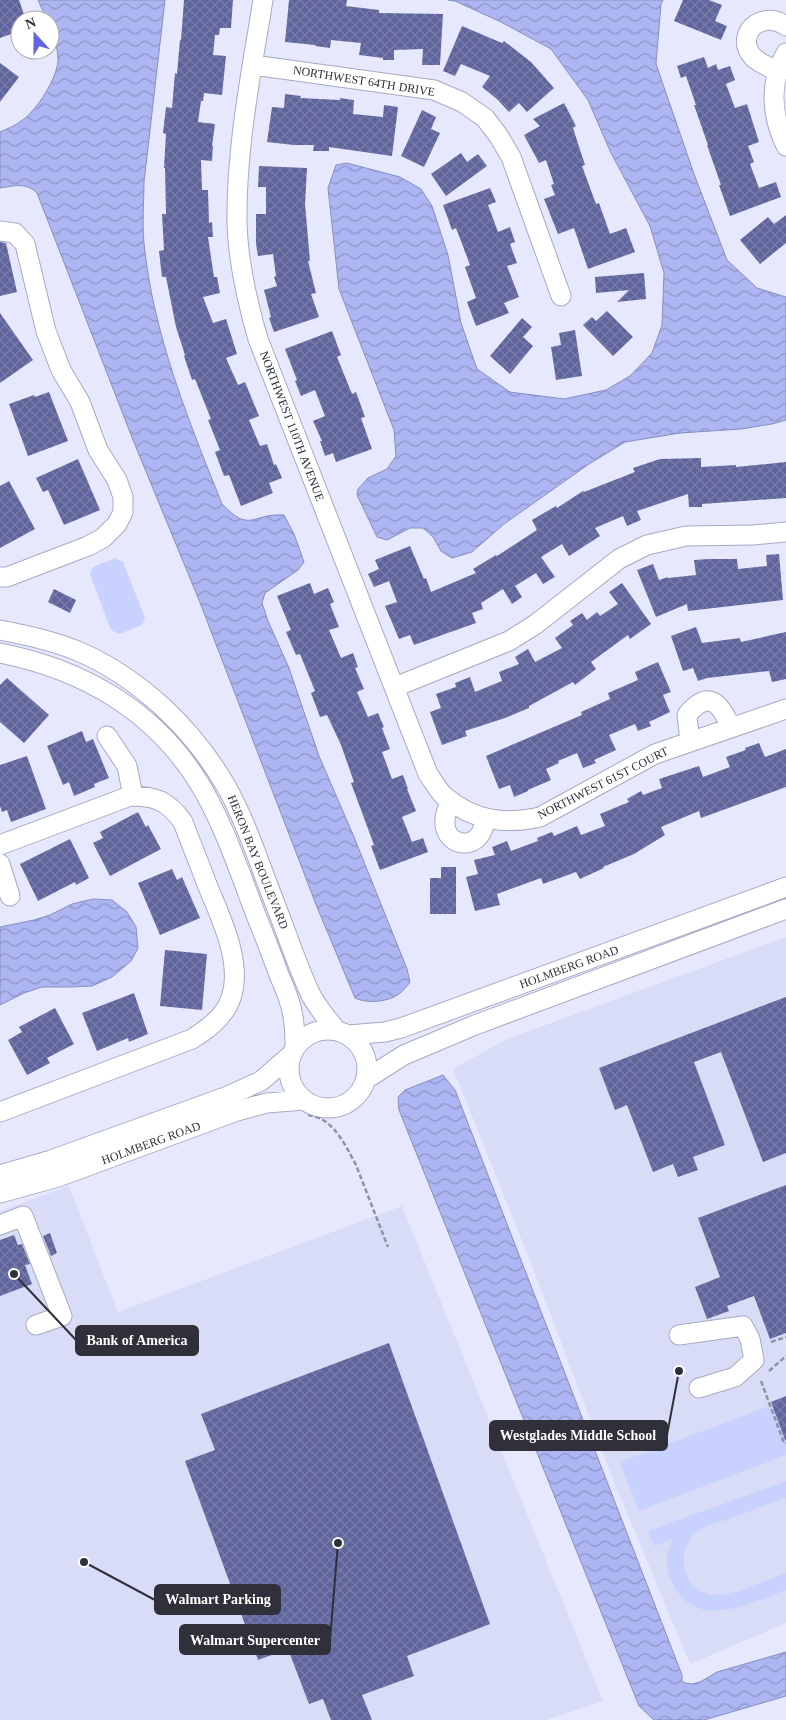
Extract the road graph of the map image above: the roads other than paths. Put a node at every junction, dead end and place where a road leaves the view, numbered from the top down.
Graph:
1 (263, 0) edge
2 (786, 26) edge
3 (783, 59) edge
4 (253, 65) junction
5 (786, 146) edge
6 (0, 230) edge
7 (560, 296) dead end
8 (786, 532) edge
9 (0, 577) edge
10 (0, 630) edge
11 (0, 653) edge
12 (395, 687) junction
13 (786, 709) edge
14 (731, 728) junction
15 (107, 736) dead end
16 (690, 742) junction
17 (133, 796) junction
18 (451, 801) junction
19 (480, 816) junction
20 (0, 845) edge
21 (0, 864) edge
22 (786, 887) edge
23 (10, 896) dead end
24 (786, 909) edge
25 (342, 1033) junction
26 (293, 1052) junction
27 (366, 1079) junction
28 (303, 1106) junction
29 (0, 1112) edge
30 (0, 1175) edge
31 (0, 1194) edge
32 (0, 1225) edge
33 (36, 1325) dead end
34 (680, 1335) dead end
35 (699, 1388) dead end

1 - 4 street, NORTHWEST 110TH AVENUE
2 - 3 street
3 - 5 street
4 - 7 street, NORTHWEST 64TH DRIVE
4 - 12 street, NORTHWEST 110TH AVENUE
6 - 9 street
8 - 12 street
10 - 25 street, HERON BAY BOULEVARD
11 - 26 street, HERON BAY BOULEVARD
12 - 18 street, NORTHWEST 110TH AVENUE
13 - 14 street, NORTHWEST 61ST COURT
14 - 16 street, NORTHWEST 61ST COURT
14 - 16 street
15 - 17 street
16 - 19 street, NORTHWEST 61ST COURT
17 - 20 street
17 - 29 street
18 - 19 street, NORTHWEST 110TH AVENUE
18 - 19 street
21 - 23 street
22 - 25 street, HOLMBERG ROAD
24 - 27 street, HOLMBERG ROAD
25 - 26 street
25 - 27 street
26 - 28 street
26 - 30 street, HOLMBERG ROAD
27 - 28 street
28 - 31 street, HOLMBERG ROAD
32 - 33 street
34 - 35 street

